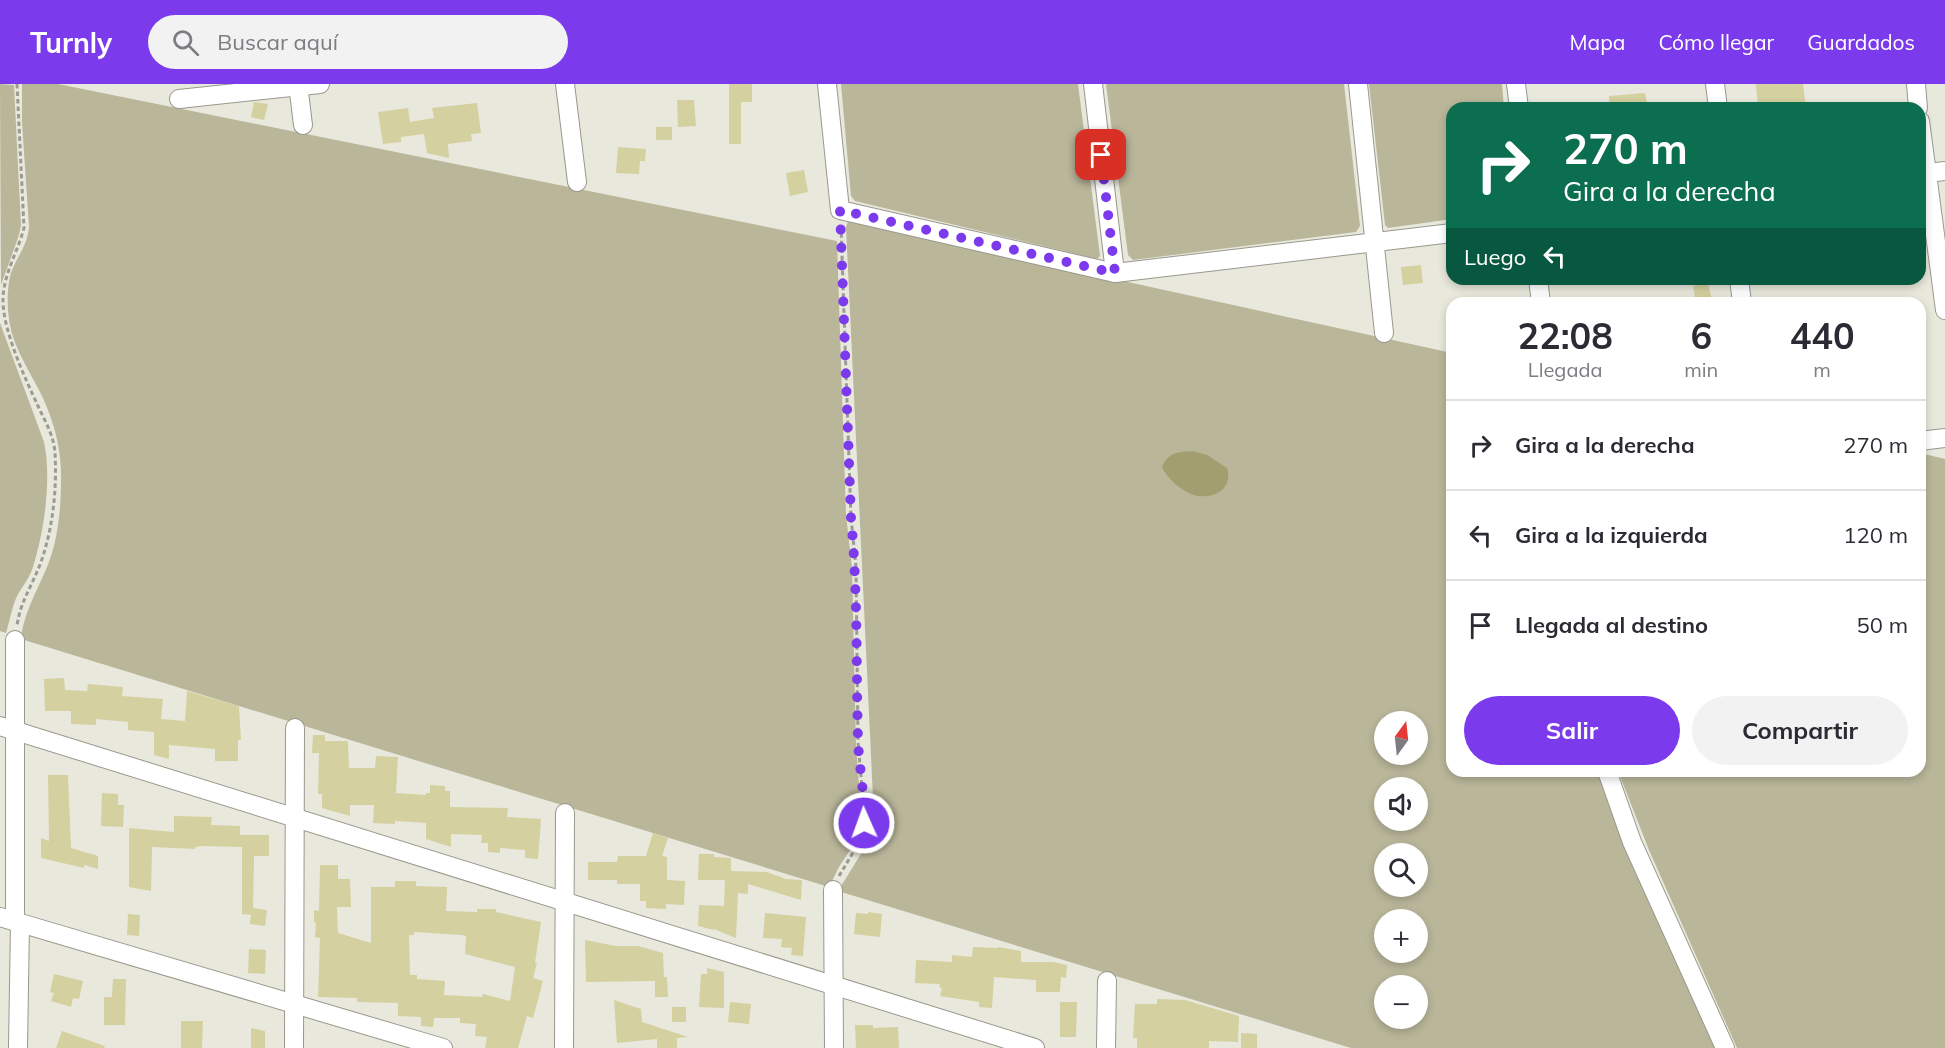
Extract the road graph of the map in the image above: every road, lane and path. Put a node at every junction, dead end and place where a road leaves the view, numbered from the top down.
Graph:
1 (16, 84) edge
2 (320, 84) edge
3 (565, 84) edge
4 (827, 84) edge
5 (1093, 84) edge
6 (1358, 84) edge
7 (1516, 84) edge
8 (1715, 84) edge
9 (1916, 84) edge
10 (298, 85) edge
11 (179, 99) dead end
12 (1518, 102) edge
13 (1717, 102) edge
14 (1918, 102) edge
15 (303, 125) dead end
16 (1945, 171) edge
17 (1926, 174) edge
18 (577, 182) dead end
19 (1926, 193) edge
20 (840, 210) junction
21 (1446, 235) edge
22 (1375, 242) junction
23 (1115, 273) junction
24 (0, 290) edge
25 (3, 297) junction
26 (1945, 310) edge
27 (1384, 333) dead end
28 (1945, 438) edge
29 (1926, 440) edge
30 (15, 640) joint
31 (8, 728) edge
32 (295, 728) dead end
33 (1609, 777) edge
34 (565, 813) dead end
35 (295, 818) junction
36 (833, 890) joint
37 (565, 901) junction
38 (12, 921) edge
39 (1107, 981) dead end
40 (834, 986) junction
41 (294, 1004) junction
42 (18, 1048) edge
43 (294, 1048) edge
44 (443, 1048) edge
45 (564, 1048) edge
46 (834, 1048) edge
47 (1035, 1048) edge
48 (1106, 1048) edge
49 (1725, 1048) edge

1 - 25 path
2 - 10 street
3 - 18 street
4 - 20 street
5 - 23 street
6 - 22 street
7 - 12 street
8 - 13 street
9 - 14 street
10 - 11 street
10 - 15 street
16 - 17 street
19 - 26 street
20 - 23 street
20 - 36 path
21 - 22 street
22 - 23 street
22 - 27 street
24 - 25 path
25 - 30 path
28 - 29 street
30 - 31 street
31 - 35 street
31 - 38 street
32 - 35 street
33 - 49 street
34 - 37 street
35 - 37 street
35 - 41 street
36 - 40 street
37 - 40 street
37 - 45 street
38 - 41 street
38 - 42 street
39 - 48 street
40 - 46 street
40 - 47 street
41 - 43 street
41 - 44 street

